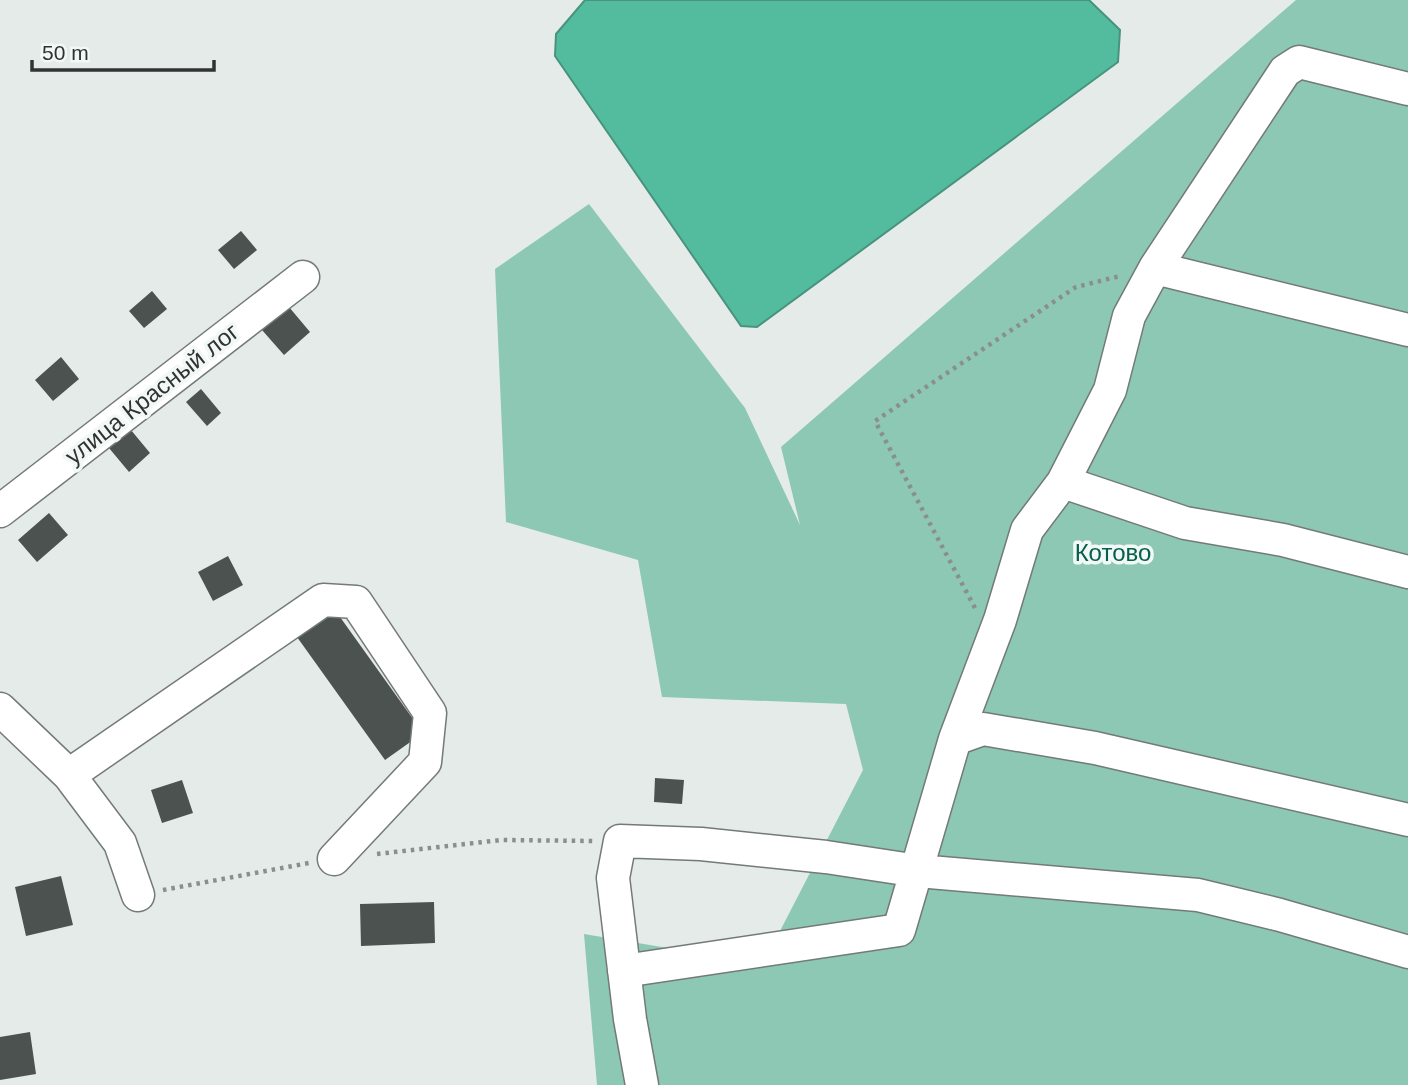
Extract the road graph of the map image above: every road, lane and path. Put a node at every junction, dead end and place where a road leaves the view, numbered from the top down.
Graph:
1 (1408, 89) edge
2 (1155, 268) junction
3 (303, 277) dead end
4 (1408, 330) edge
5 (1063, 482) junction
6 (0, 511) edge
7 (1408, 572) edge
8 (993, 640) junction
9 (0, 709) edge
10 (955, 739) junction
11 (69, 775) junction
12 (1408, 820) edge
13 (620, 841) junction
14 (376, 854) dead end
15 (334, 859) joint
16 (918, 872) junction
17 (138, 895) joint
18 (1408, 952) edge
19 (624, 971) junction
20 (642, 1085) edge

1 - 2 street
2 - 4 street
2 - 5 street
2 - 8 path
3 - 6 street, улица Красный лог
5 - 7 street
5 - 8 street
8 - 10 street
9 - 11 street
10 - 12 street
10 - 16 street
11 - 15 street
11 - 17 street
13 - 14 path
13 - 16 street
13 - 19 street
15 - 17 path
16 - 18 street
16 - 19 street
19 - 20 street

